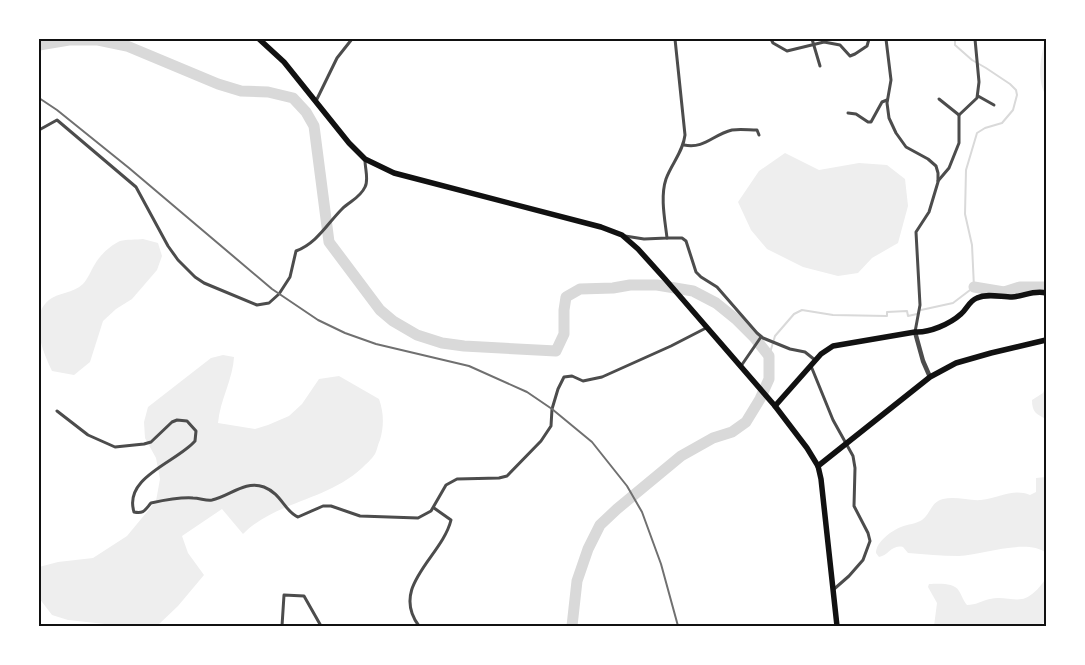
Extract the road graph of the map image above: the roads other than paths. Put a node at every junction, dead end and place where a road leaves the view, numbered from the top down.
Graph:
1 (259, 39) edge
2 (352, 39) edge
3 (675, 39) edge
4 (771, 39) edge
5 (812, 39) edge
6 (869, 39) edge
7 (886, 39) edge
8 (975, 39) edge
9 (813, 44) junction
10 (820, 66) dead end
11 (978, 96) junction
12 (888, 100) junction
13 (939, 100) dead end
14 (316, 102) junction
15 (994, 105) dead end
16 (848, 113) dead end
17 (959, 115) junction
18 (39, 130) edge
19 (759, 135) dead end
20 (684, 145) junction
21 (365, 159) junction
22 (938, 182) junction
23 (622, 235) junction
24 (667, 238) junction
25 (1046, 293) edge
26 (706, 328) junction
27 (915, 332) junction
28 (761, 337) junction
29 (1046, 340) edge
30 (816, 360) junction
31 (811, 366) junction
32 (741, 367) junction
33 (930, 377) junction
34 (775, 406) junction
35 (57, 411) dead end
36 (847, 444) junction
37 (818, 466) junction
38 (434, 508) junction
39 (832, 590) junction
40 (282, 626) edge
41 (321, 626) edge
42 (419, 626) edge
43 (837, 626) edge

1 - 14 main road
2 - 14 street
3 - 20 street
4 - 9 street
5 - 9 street
6 - 9 street
7 - 12 street
8 - 11 street
9 - 10 street
11 - 15 street
11 - 17 street
12 - 16 street
12 - 22 street
13 - 17 street
14 - 21 main road
17 - 22 street
18 - 21 street
19 - 20 street
20 - 24 street
21 - 23 main road
22 - 27 street
23 - 24 street
23 - 26 main road
24 - 28 street
25 - 27 main road
26 - 32 main road
26 - 38 street
27 - 30 main road
27 - 33 street
28 - 30 street
28 - 32 street
29 - 33 main road
30 - 31 main road
31 - 34 main road
31 - 36 street
32 - 34 main road
33 - 36 main road
34 - 37 main road
35 - 38 street
36 - 37 main road
36 - 39 street
37 - 39 main road
38 - 42 street
39 - 43 main road
40 - 41 street

